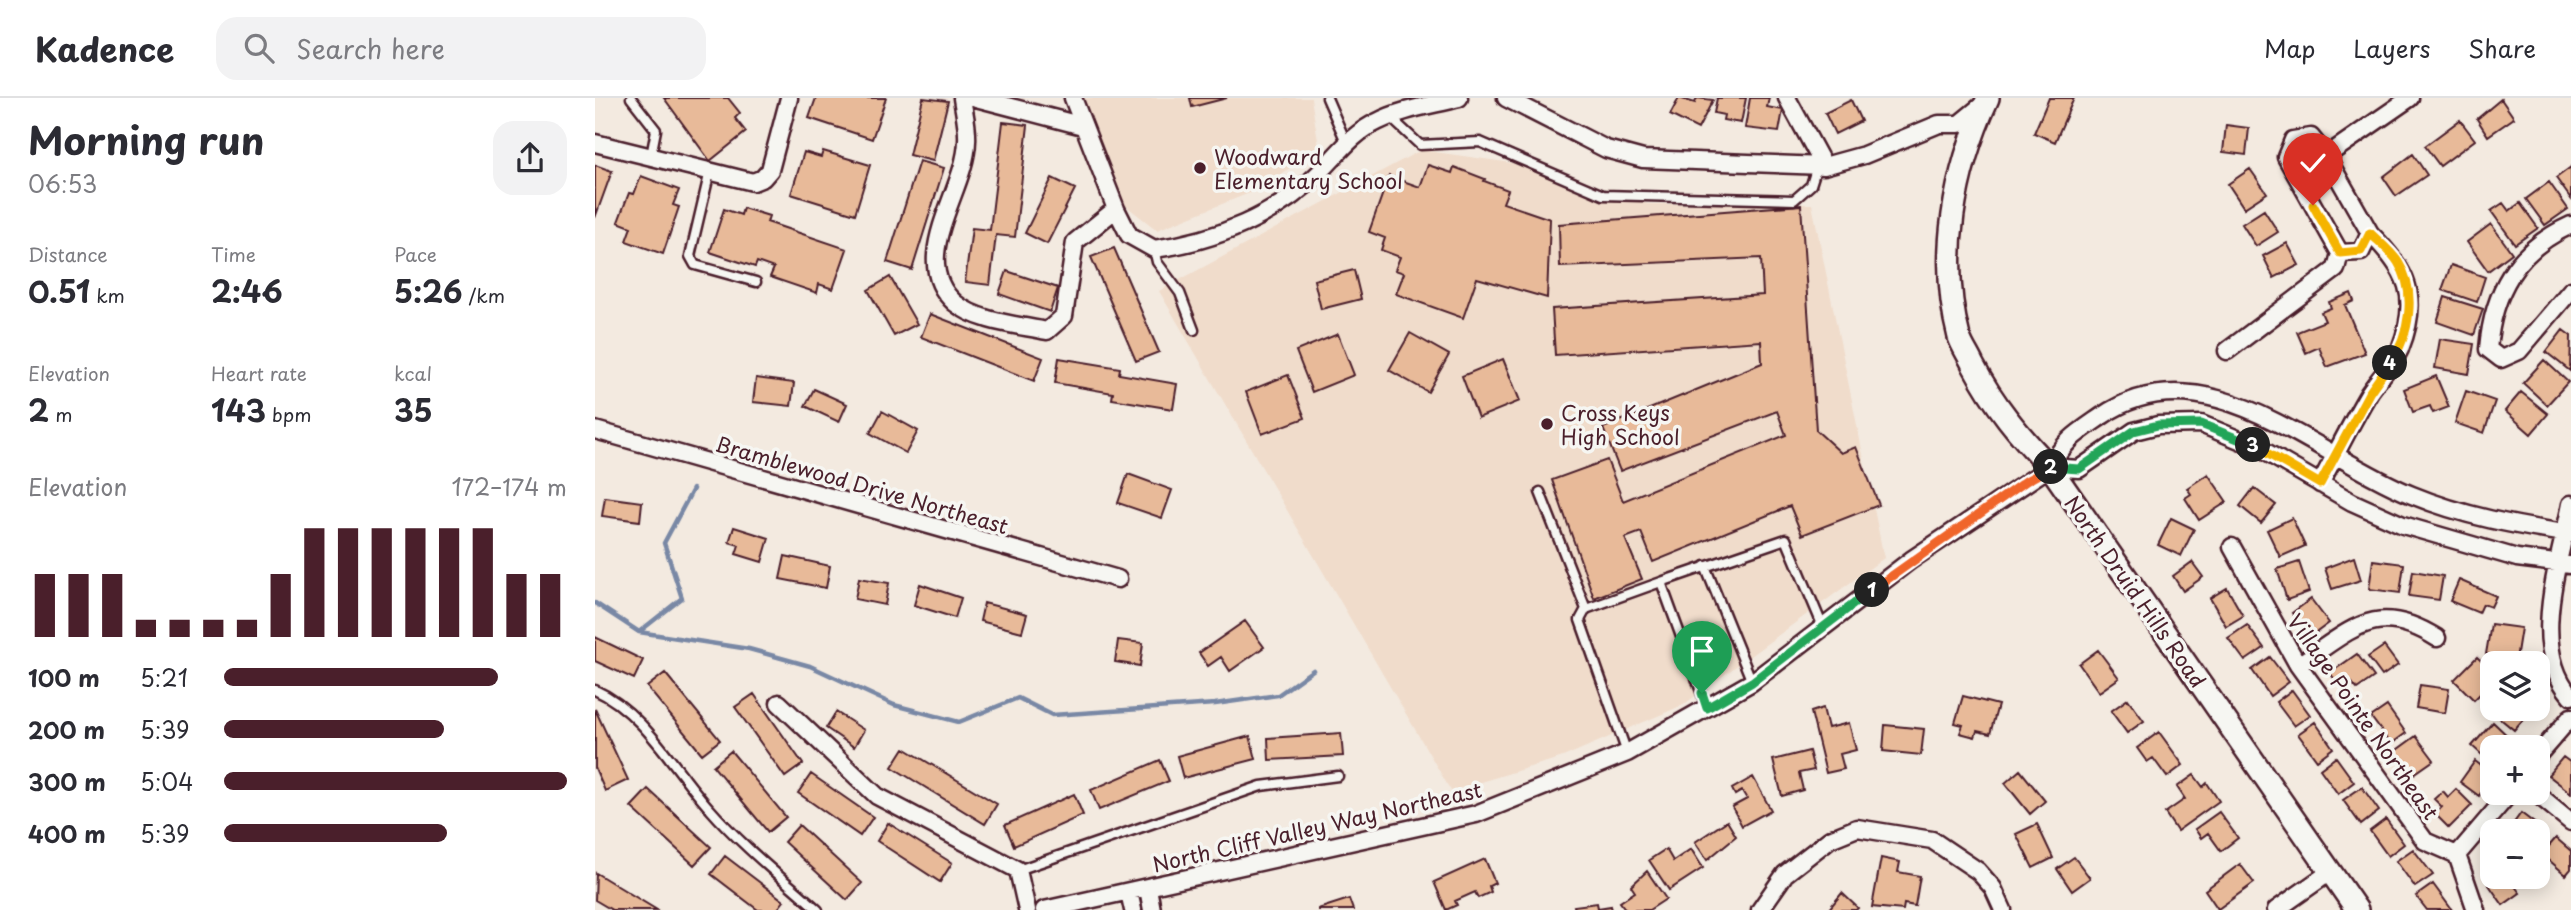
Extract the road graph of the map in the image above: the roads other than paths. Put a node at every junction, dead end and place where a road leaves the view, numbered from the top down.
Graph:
1 (631, 98) edge
2 (789, 98) edge
3 (962, 98) edge
4 (976, 98) edge
5 (1073, 98) edge
6 (1327, 98) edge
7 (1459, 98) edge
8 (1506, 98) edge
9 (1787, 98) edge
10 (2410, 98) edge
11 (1987, 100) edge
12 (1390, 117) junction
13 (1083, 127) junction
14 (1346, 142) junction
15 (595, 143) edge
16 (651, 156) junction
17 (2326, 156) junction
18 (1821, 166) junction
19 (710, 171) junction
20 (1116, 209) junction
21 (2571, 225) edge
22 (2370, 233) junction
23 (1154, 249) junction
24 (2340, 253) junction
25 (756, 282) dead end
26 (2571, 290) edge
27 (2557, 307) junction
28 (2571, 317) edge
29 (1193, 330) dead end
30 (2227, 351) dead end
31 (595, 430) edge
32 (2334, 457) junction
33 (2050, 467) junction
34 (2320, 484) junction
35 (1540, 492) dead end
36 (2571, 504) edge
37 (2568, 534) edge
38 (2232, 547) dead end
39 (2566, 564) edge
40 (1705, 566) junction
41 (1118, 579) dead end
42 (1661, 582) junction
43 (1585, 609) junction
44 (1823, 627) junction
45 (2437, 638) dead end
46 (2298, 665) junction
47 (1752, 682) junction
48 (595, 690) edge
49 (2571, 696) edge
50 (779, 703) dead end
51 (1707, 708) junction
52 (2571, 717) edge
53 (2550, 741) edge
54 (1626, 753) junction
55 (1338, 776) dead end
56 (2500, 805) edge
57 (2550, 805) edge
58 (2571, 822) edge
59 (2457, 855) junction
60 (1018, 870) junction
61 (2330, 872) junction
62 (1148, 888) junction
63 (1129, 892) junction
64 (818, 910) edge
65 (1027, 910) edge
66 (1044, 910) edge
67 (1133, 910) edge
68 (1152, 910) edge
69 (1760, 910) edge
70 (2003, 910) edge
71 (2276, 910) edge
72 (2357, 910) edge
73 (2476, 910) edge

1 - 16 lane
2 - 19 street
3 - 20 street
4 - 13 street
5 - 13 street
6 - 14 lane
7 - 12 street
8 - 18 street
9 - 18 street
10 - 17 street
11 - 18 street
11 - 33 main road, North Druid Hills Road
12 - 14 street
12 - 18 lane
13 - 20 street
14 - 23 street
15 - 16 street
16 - 19 street
17 - 22 street
17 - 24 street
19 - 25 lane
20 - 23 street
21 - 27 street
22 - 24 street
22 - 32 street
23 - 29 lane
24 - 30 street
26 - 27 street
27 - 28 street
31 - 41 street, Bramblewood Drive Northeast
32 - 33 street
32 - 34 street
32 - 37 street
33 - 34 street
33 - 44 street, North Cliff Valley Way Northeast
33 - 61 main road, North Druid Hills Road
34 - 39 street
35 - 43 lane
36 - 37 street
37 - 39 street
38 - 46 street, Village Pointe Northeast
39 - 49 street
40 - 42 lane
40 - 44 lane
40 - 47 lane
42 - 43 lane
42 - 51 lane
43 - 54 lane
44 - 47 street, North Cliff Valley Way Northeast
45 - 46 street
46 - 59 street, Village Pointe Northeast
47 - 51 street, North Cliff Valley Way Northeast
48 - 64 lane
50 - 60 street
51 - 54 street, North Cliff Valley Way Northeast
52 - 53 street
54 - 62 street, North Cliff Valley Way Northeast
55 - 60 lane
56 - 59 street
57 - 58 street
59 - 73 street
60 - 65 street
61 - 71 street
61 - 72 main road, North Druid Hills Road
62 - 63 street, North Cliff Valley Way Northeast
62 - 68 street
63 - 66 street, North Cliff Valley Way Northeast
63 - 67 street
69 - 70 street

